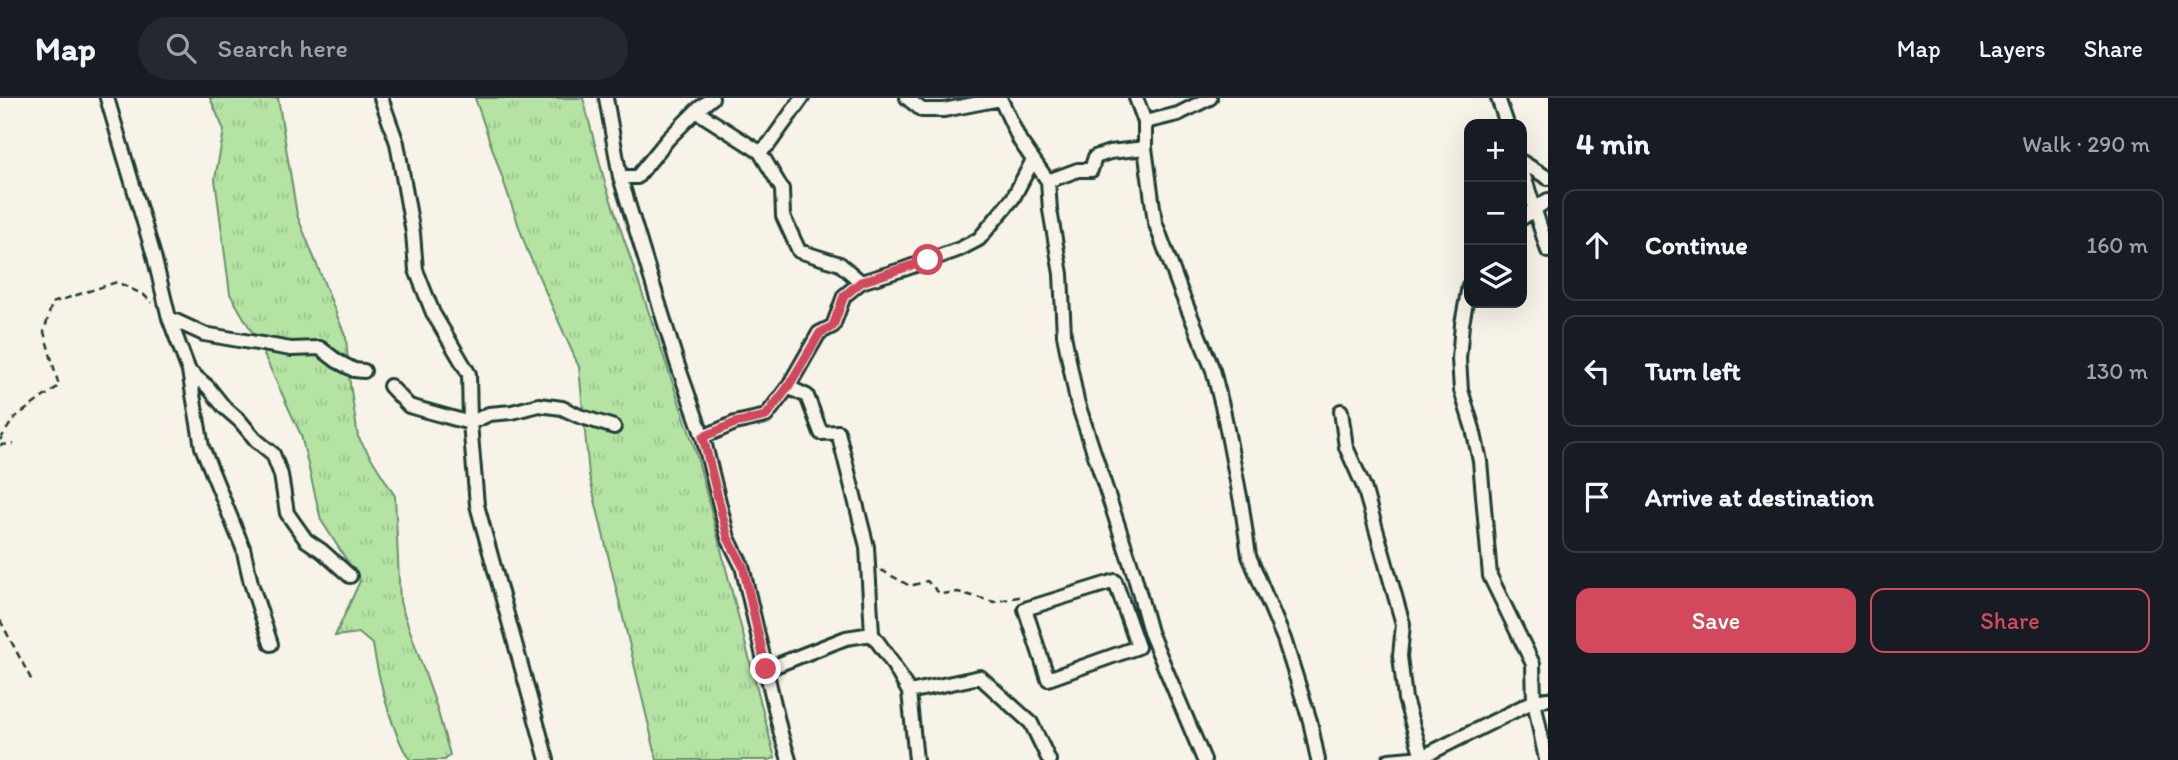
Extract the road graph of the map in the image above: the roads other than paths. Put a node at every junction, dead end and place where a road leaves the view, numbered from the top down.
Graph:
1 (107, 98) edge
2 (381, 98) edge
3 (606, 98) edge
4 (712, 98) edge
5 (802, 98) edge
6 (907, 98) edge
7 (1136, 98) edge
8 (1210, 98) edge
9 (1498, 98) edge
10 (1000, 99) edge
11 (696, 111) junction
12 (1505, 119) edge
13 (1145, 122) junction
14 (1145, 148) junction
15 (760, 152) junction
16 (1033, 160) junction
17 (1527, 165) edge
18 (620, 177) junction
19 (1548, 178) edge
20 (1048, 181) junction
21 (1526, 182) edge
22 (1548, 200) edge
23 (1534, 209) junction
24 (1527, 214) edge
25 (1548, 251) edge
26 (861, 282) junction
27 (1465, 308) edge
28 (169, 318) junction
29 (189, 371) junction
30 (364, 372) dead end
31 (390, 386) dead end
32 (788, 387) junction
33 (1341, 411) dead end
34 (470, 423) junction
35 (614, 427) dead end
36 (703, 437) junction
37 (350, 576) dead end
38 (1115, 581) joint
39 (872, 634) junction
40 (271, 644) dead end
41 (766, 669) junction
42 (909, 692) junction
43 (1548, 699) edge
44 (1534, 701) junction
45 (1423, 759) edge
46 (547, 760) edge
47 (789, 760) edge
48 (916, 760) edge
49 (1049, 760) edge
50 (1203, 760) edge
51 (1318, 760) edge
52 (1389, 760) edge
53 (1546, 760) edge

1 - 28 street
2 - 34 street
3 - 18 street
4 - 11 street
5 - 15 street
6 - 10 street
7 - 13 street
8 - 13 street
9 - 12 street
10 - 16 street
11 - 15 street
11 - 18 street
13 - 14 street
14 - 20 street
14 - 51 street
15 - 26 street
16 - 20 street
16 - 26 street
17 - 19 street
18 - 36 street
20 - 50 street
21 - 23 street
22 - 23 street
23 - 24 street
23 - 25 street
26 - 32 street
27 - 44 street
28 - 29 street
28 - 30 street
29 - 37 street
29 - 40 street
31 - 34 street
32 - 36 street
32 - 39 street
33 - 45 street
34 - 35 street
34 - 46 street
36 - 41 street
38 - 38 street
39 - 41 street
39 - 42 street
41 - 47 street
42 - 48 street
42 - 49 street
43 - 44 street
44 - 45 street
44 - 53 street
45 - 52 street

